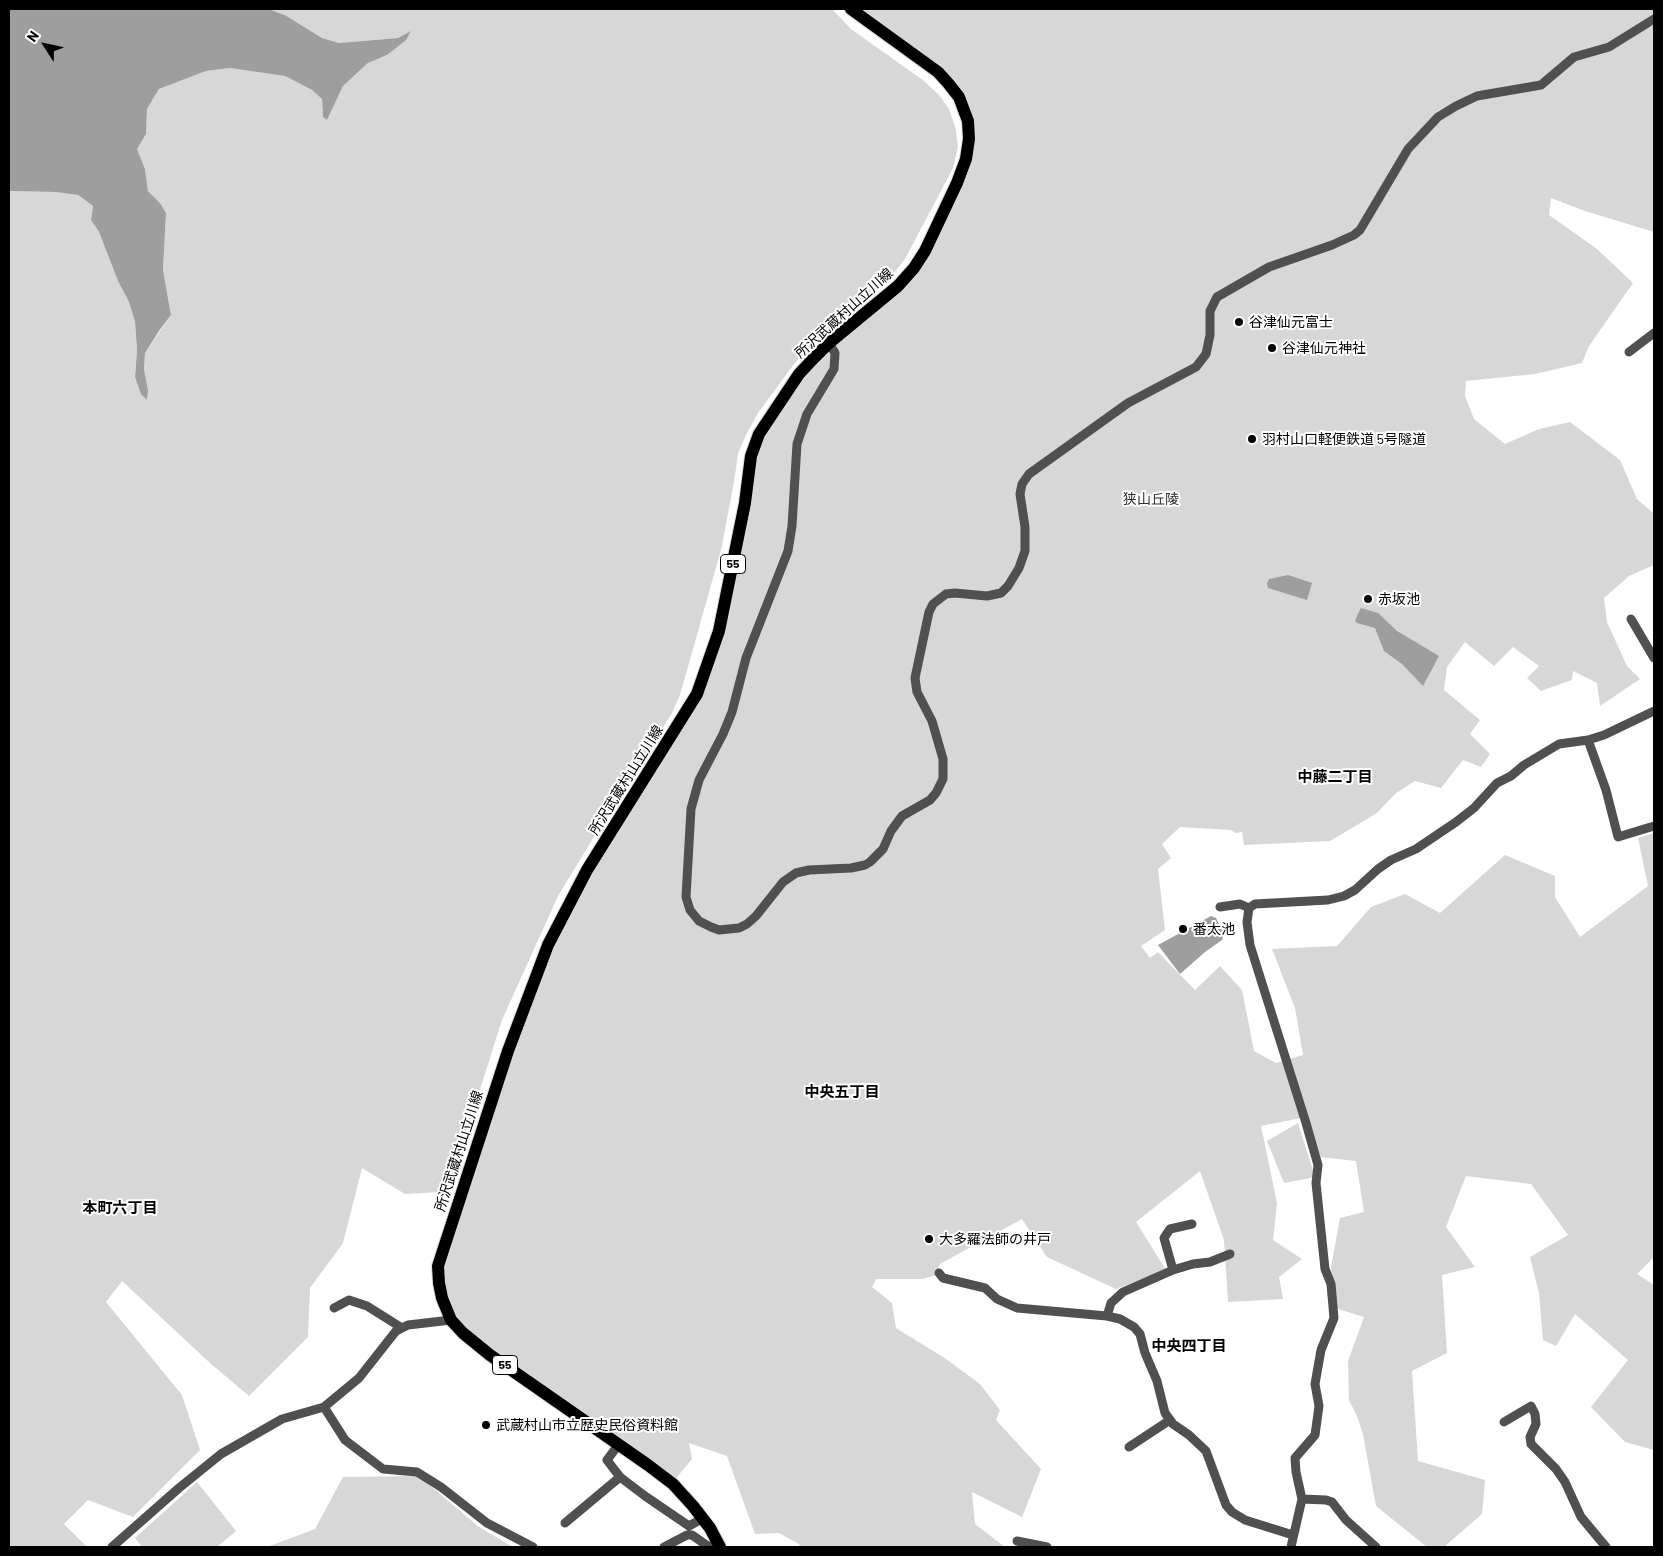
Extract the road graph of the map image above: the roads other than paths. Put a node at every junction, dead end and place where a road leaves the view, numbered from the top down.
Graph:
1 (851, 9) edge
2 (1654, 19) edge
3 (1654, 333) edge
4 (830, 343) junction
5 (1628, 352) dead end
6 (1631, 619) dead end
7 (1654, 658) edge
8 (1654, 711) edge
9 (1588, 740) junction
10 (1654, 826) edge
11 (1220, 907) dead end
12 (1249, 908) junction
13 (1192, 1224) dead end
14 (1230, 1254) dead end
15 (1173, 1270) junction
16 (939, 1273) dead end
17 (334, 1308) dead end
18 (1107, 1316) junction
19 (451, 1320) junction
20 (402, 1328) junction
21 (324, 1407) junction
22 (1170, 1420) junction
23 (1504, 1422) dead end
24 (619, 1444) junction
25 (1129, 1447) dead end
26 (620, 1477) junction
27 (1302, 1499) junction
28 (703, 1518) junction
29 (566, 1523) dead end
30 (1293, 1535) junction
31 (1017, 1541) dead end
32 (719, 1545) edge
33 (112, 1547) edge
34 (533, 1547) edge
35 (664, 1547) edge
36 (1047, 1547) edge
37 (1291, 1547) edge
38 (1376, 1547) edge
39 (1606, 1547) edge

1 - 4 main road, 所沢武蔵村山立川線 / 55
2 - 4 street
3 - 5 street
4 - 19 main road, 所沢武蔵村山立川線 / 55
6 - 7 street
8 - 9 street
9 - 10 street
9 - 12 street
11 - 12 street
12 - 27 street
13 - 15 street
14 - 15 street
15 - 18 street
16 - 18 street
17 - 20 street
18 - 22 street
19 - 20 street
19 - 24 main road, 所沢武蔵村山立川線 / 55
20 - 21 street
21 - 33 street
21 - 34 street
22 - 25 street
22 - 30 street
23 - 39 street
24 - 26 street
24 - 28 main road, 所沢武蔵村山立川線 / 55
26 - 28 street
26 - 29 street
27 - 30 street
27 - 38 street
28 - 32 main road, 所沢武蔵村山立川線 / 55
30 - 37 street
31 - 36 street
32 - 35 street

